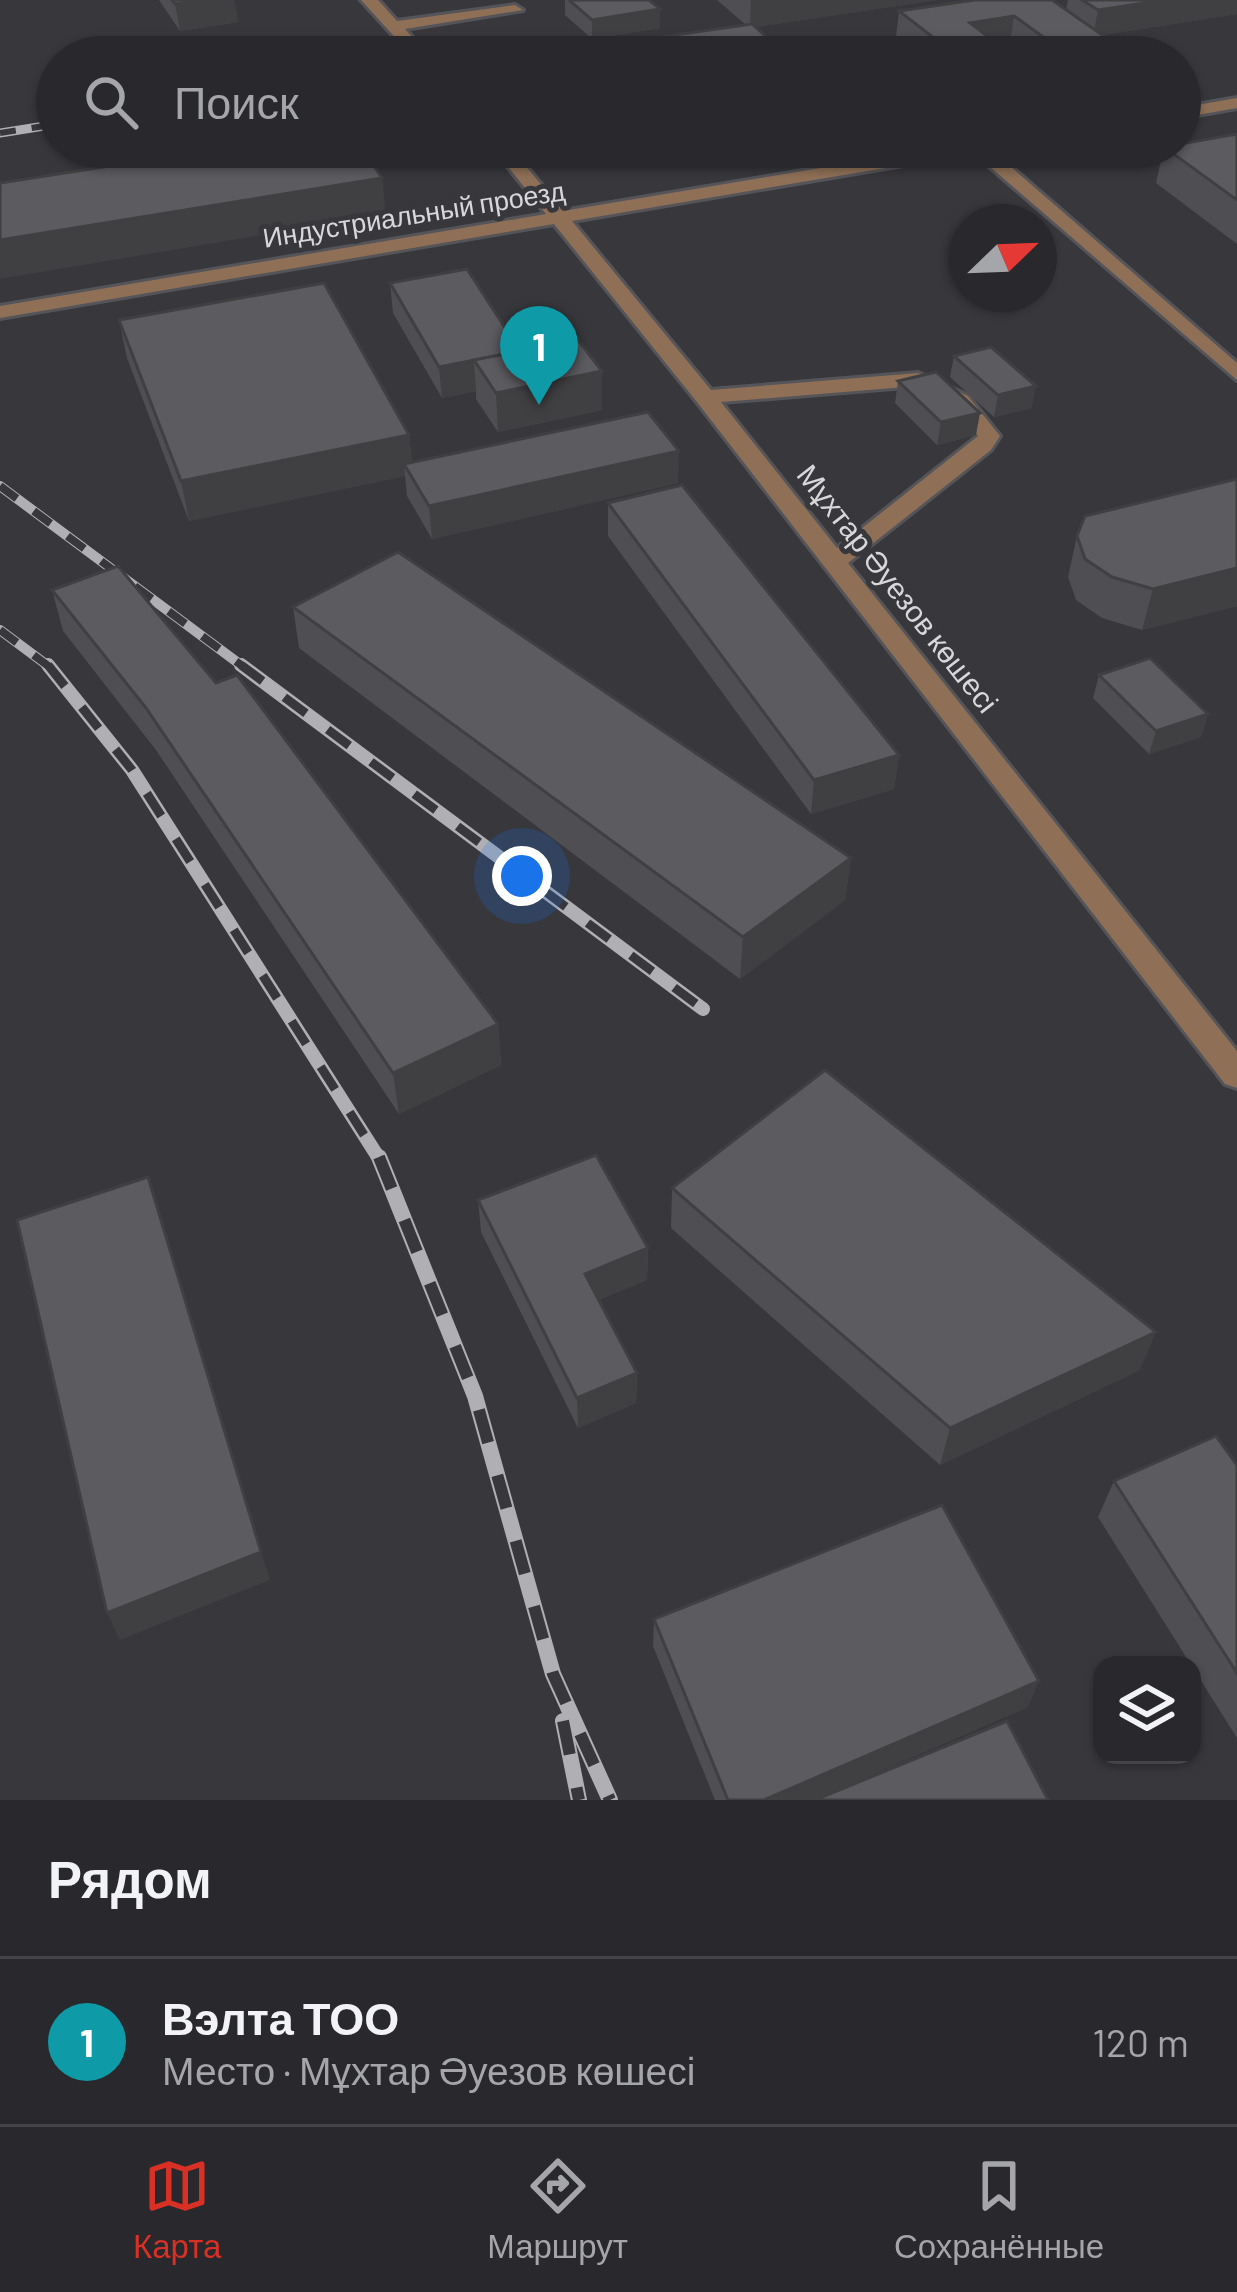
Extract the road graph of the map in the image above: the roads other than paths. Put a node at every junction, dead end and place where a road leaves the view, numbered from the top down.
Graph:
1 (369, 0) edge
2 (515, 10) dead end
3 (393, 26) junction
4 (402, 36) edge
5 (1237, 103) edge
6 (1201, 109) edge
7 (519, 168) edge
8 (855, 168) edge
9 (1002, 168) edge
10 (562, 218) junction
11 (0, 312) edge
12 (1237, 374) edge
13 (705, 398) junction
14 (833, 563) junction
15 (1237, 1075) edge

1 - 3 street
2 - 3 street
3 - 4 street
5 - 6 street
7 - 10 street, Мұхтар Әуезов көшесі
8 - 10 street, Индустриальный проезд
9 - 12 street
10 - 11 street, Индустриальный проезд
10 - 13 street, Мұхтар Әуезов көшесі
13 - 14 street, Мұхтар Әуезов көшесі
13 - 14 street
14 - 15 street, Мұхтар Әуезов көшесі

